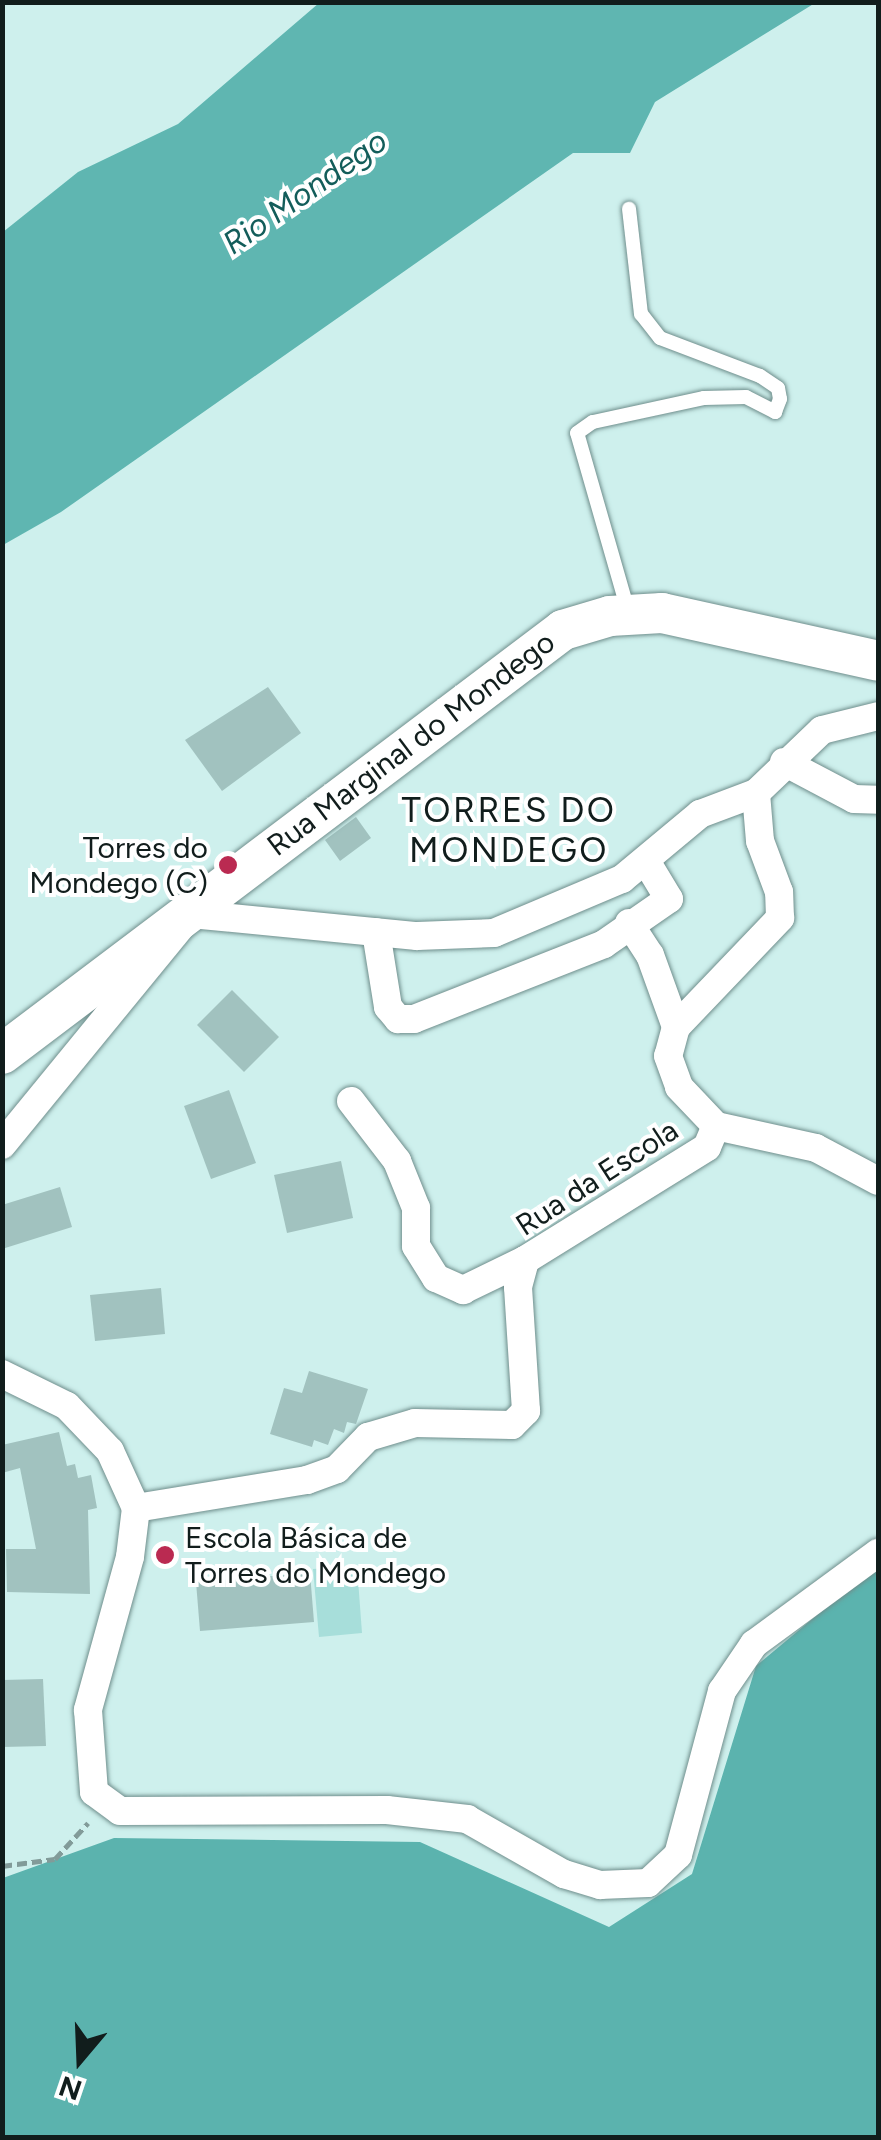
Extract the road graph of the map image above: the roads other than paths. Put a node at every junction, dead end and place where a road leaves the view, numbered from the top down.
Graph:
1 (629, 209) dead end
2 (629, 614) junction
3 (878, 661) edge
4 (878, 716) edge
5 (784, 762) junction
6 (756, 794) junction
7 (878, 800) edge
8 (646, 861) junction
9 (191, 914) junction
10 (629, 923) junction
11 (376, 932) junction
12 (676, 1028) junction
13 (2, 1054) edge
14 (351, 1101) dead end
15 (716, 1126) junction
16 (2, 1145) edge
17 (878, 1181) edge
18 (525, 1260) junction
19 (2, 1374) edge
20 (136, 1508) junction
21 (878, 1553) edge

1 - 2 lane
2 - 3 main road, Rua Marginal do Mondego
2 - 9 main road, Rua Marginal do Mondego
4 - 5 street
5 - 6 street
5 - 7 street
6 - 8 street
6 - 12 street
8 - 10 street
8 - 11 street
9 - 11 street
9 - 13 main road, Rua Marginal do Mondego
9 - 16 street
10 - 11 street
10 - 12 street
12 - 15 street
14 - 18 street
15 - 17 street
15 - 18 street, Rua da Escola
18 - 20 street, Rua da Escola
19 - 20 street
20 - 21 street

